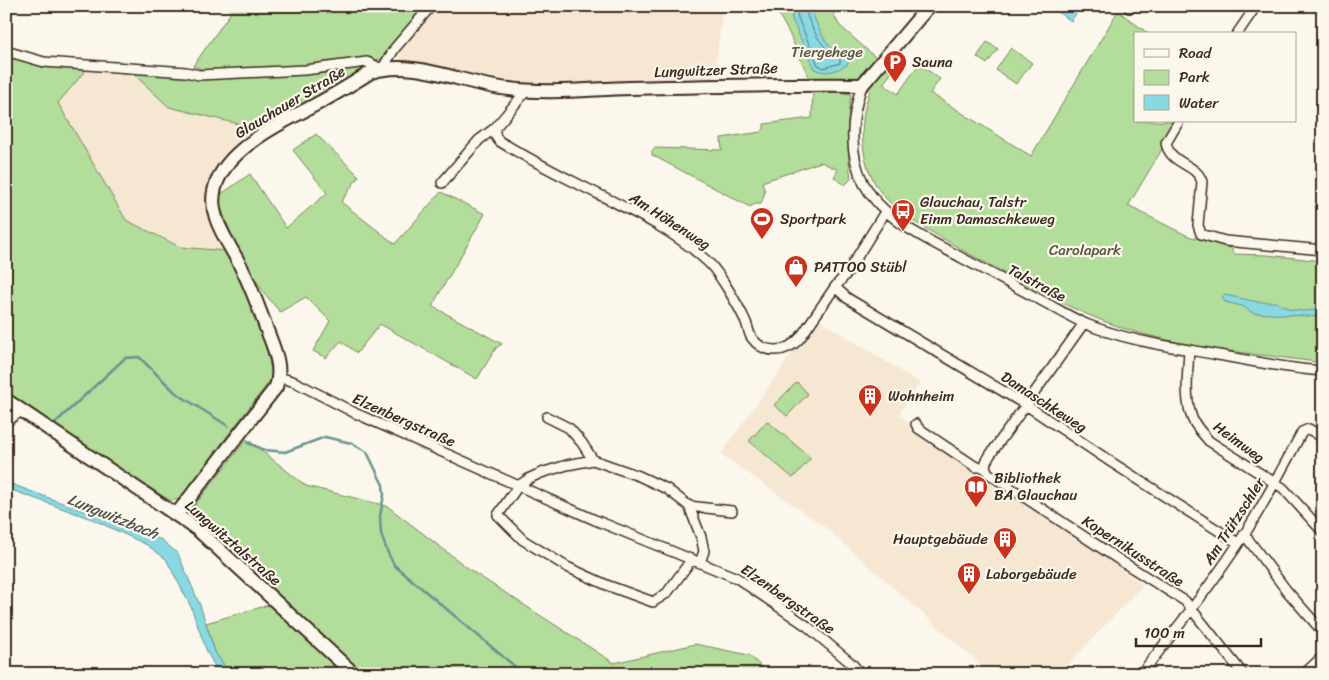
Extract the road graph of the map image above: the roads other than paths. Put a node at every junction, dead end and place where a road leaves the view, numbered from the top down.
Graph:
1 (432, 6) edge
2 (929, 6) edge
3 (1256, 6) edge
4 (1238, 32) edge
5 (6, 51) edge
6 (382, 69) junction
7 (862, 85) junction
8 (527, 90) junction
9 (1178, 122) edge
10 (496, 128) junction
11 (442, 184) dead end
12 (885, 212) junction
13 (1323, 250) edge
14 (835, 287) junction
15 (1084, 323) junction
16 (1189, 350) junction
17 (1323, 371) edge
18 (279, 377) junction
19 (6, 400) edge
20 (1026, 405) junction
21 (21, 411) junction
22 (547, 417) dead end
23 (6, 422) edge
24 (916, 424) dead end
25 (1323, 438) edge
26 (593, 460) junction
27 (985, 468) junction
28 (1276, 483) junction
29 (518, 486) junction
30 (689, 506) junction
31 (732, 511) dead end
32 (176, 515) junction
33 (1323, 532) edge
34 (1244, 534) junction
35 (1238, 543) junction
36 (696, 561) junction
37 (1192, 609) junction
38 (1323, 632) edge
39 (1323, 656) edge
40 (354, 674) edge
41 (861, 674) edge
42 (1141, 674) edge
43 (1243, 674) edge
44 (1304, 674) edge

1 - 6 street
2 - 7 street
3 - 4 street
5 - 6 street
6 - 8 street, Glauchauer Straße
6 - 18 street, Glauchauer Straße
7 - 8 street, Lungwitzer Straße
7 - 12 street, Talstraße
8 - 10 street
9 - 13 street
10 - 11 street
10 - 14 street, Am Höhenweg
12 - 14 street, Am Höhenweg
12 - 15 street, Talstraße
14 - 20 street, Damaschkeweg
15 - 16 street, Talstraße
15 - 20 street
16 - 17 street, Talstraße
16 - 28 street, Heimweg
18 - 29 street, Elzenbergstraße
18 - 32 street
19 - 21 street, Lungwitztalstraße
20 - 27 street
20 - 35 street, Damaschkeweg
21 - 23 street
21 - 32 street, Lungwitztalstraße
22 - 26 street
24 - 27 street, Kopernikusstraße
25 - 28 street, Am Trützschler
26 - 29 street
26 - 30 street
27 - 37 street, Kopernikusstraße
28 - 33 street, Heimweg
28 - 34 street, Am Trützschler
29 - 36 street, Elzenbergstraße
29 - 36 street
30 - 31 street
30 - 36 street
32 - 40 street, Lungwitztalstraße
34 - 35 street, Am Trützschler
34 - 38 street
35 - 37 street, Am Trützschler
36 - 41 street, Elzenbergstraße
37 - 42 street, Am Trützschler
37 - 43 street, Kopernikusstraße
39 - 44 street

